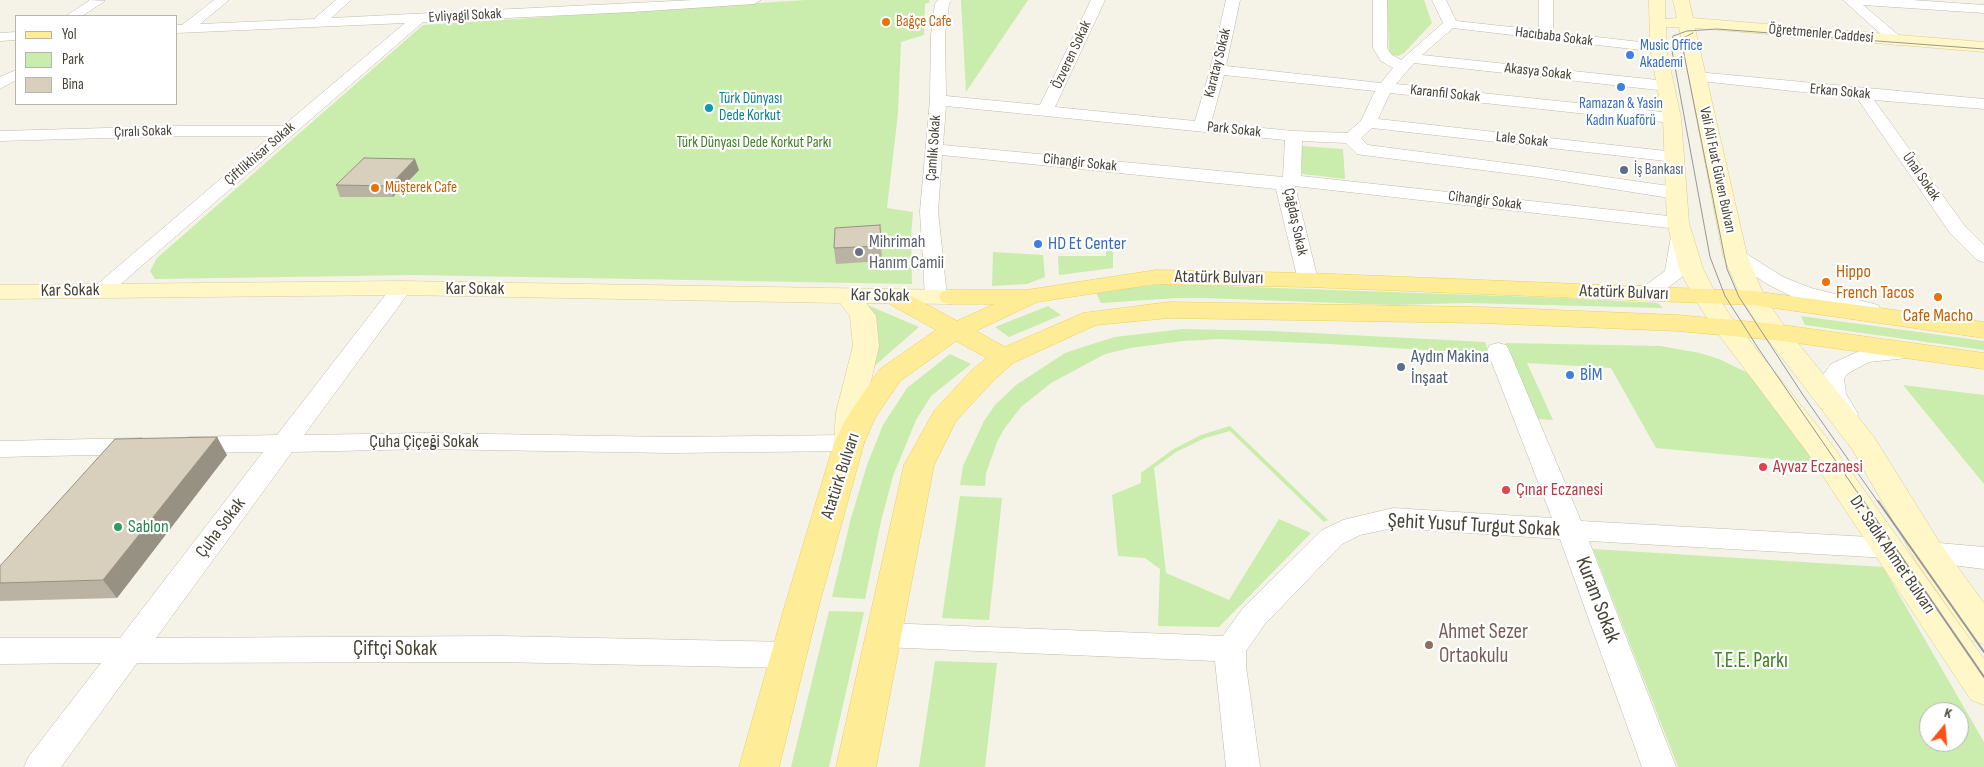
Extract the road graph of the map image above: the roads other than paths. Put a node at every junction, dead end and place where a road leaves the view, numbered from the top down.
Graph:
1 (93, 0) edge
2 (98, 0) edge
3 (111, 0) edge
4 (222, 0) edge
5 (344, 0) edge
6 (754, 0) edge
7 (1098, 0) edge
8 (1233, 0) edge
9 (1380, 0) edge
10 (1439, 0) edge
11 (1546, 0) edge
12 (1681, 0) edge
13 (1850, 0) edge
14 (1855, 0) edge
15 (942, 1) edge
16 (552, 6) edge
17 (1984, 9) edge
18 (75, 15) edge
19 (419, 18) junction
20 (318, 22) junction
21 (1672, 23) edge
22 (1450, 24) junction
23 (181, 29) edge
24 (15, 36) edge
25 (1546, 36) junction
26 (0, 37) edge
27 (1897, 40) junction
28 (1984, 47) edge
29 (1658, 48) junction
30 (1984, 55) edge
31 (1406, 62) junction
32 (1218, 70) junction
33 (15, 75) edge
34 (1697, 78) junction
35 (0, 84) edge
36 (1667, 86) junction
37 (1385, 87) junction
38 (1862, 94) junction
39 (938, 100) junction
40 (1984, 104) edge
41 (1046, 110) junction
42 (1672, 118) junction
43 (1368, 124) junction
44 (1202, 127) junction
45 (286, 131) junction
46 (0, 136) edge
47 (1294, 136) junction
48 (1357, 144) junction
49 (935, 148) junction
50 (1675, 157) junction
51 (1288, 182) junction
52 (1366, 187) junction
53 (1676, 193) junction
54 (1680, 229) junction
55 (1957, 229) junction
56 (1984, 232) edge
57 (1735, 255) junction
58 (1984, 256) edge
59 (1308, 280) junction
60 (401, 288) junction
61 (1065, 290) junction
62 (101, 291) junction
63 (0, 292) edge
64 (1600, 293) junction
65 (848, 296) junction
66 (1032, 296) junction
67 (1705, 296) junction
68 (895, 297) junction
69 (943, 297) junction
70 (1753, 298) junction
71 (1092, 318) junction
72 (1930, 323) junction
73 (1726, 327) junction
74 (1984, 330) edge
75 (957, 331) junction
76 (1776, 332) junction
77 (1498, 350) dead end
78 (1915, 352) junction
79 (1004, 357) junction
80 (1984, 361) edge
81 (286, 443) junction
82 (849, 443) junction
83 (1864, 444) junction
84 (0, 449) edge
85 (1571, 530) junction
86 (1888, 548) junction
87 (1928, 552) junction
88 (1984, 558) edge
89 (1984, 630) edge
90 (883, 635) junction
91 (1231, 649) junction
92 (0, 652) edge
93 (126, 652) junction
94 (789, 655) junction
95 (1984, 689) edge
96 (41, 767) edge
97 (759, 767) edge
98 (856, 767) edge
99 (1243, 767) edge
100 (1659, 767) edge

1 - 2 street
2 - 3 street
2 - 18 street
4 - 23 street
5 - 20 street
6 - 16 street, Evliyagil Sokak
7 - 41 street, Özveren Sokak
8 - 32 street, Karatay Sokak
9 - 31 street
10 - 22 street
11 - 25 street
12 - 21 main road, Vali Ali Fuat Güven Bulvarı
13 - 27 street
14 - 17 street
15 - 39 street, Çamlık Sokak
16 - 19 street, Evliyagil Sokak
19 - 20 street, Evliyagil Sokak
19 - 45 street, Çiftlikhisar Sokak
20 - 23 street, Evliyagil Sokak
21 - 27 main road, Öğretmenler Caddesi
21 - 29 main road, Vali Ali Fuat Güven Bulvarı
21 - 30 main road, Öğretmenler Caddesi
21 - 34 main road, Vali Ali Fuat Güven Bulvarı
22 - 25 street, Hacıbaba Sokak
22 - 31 street
24 - 26 street
25 - 29 street, Hacıbaba Sokak
27 - 28 main road, Öğretmenler Caddesi
29 - 36 main road, Vali Ali Fuat Güven Bulvarı
31 - 36 street, Akasya Sokak
31 - 37 street
32 - 37 street, Karanfil Sokak
32 - 44 street, Karatay Sokak
33 - 35 street
34 - 38 street, Erkan Sokak
34 - 57 main road, Vali Ali Fuat Güven Bulvarı
36 - 42 main road, Vali Ali Fuat Güven Bulvarı
37 - 42 street, Karanfil Sokak
37 - 43 street
38 - 40 street, Erkan Sokak
38 - 55 street, Ünal Sokak
39 - 41 street, Park Sokak
39 - 49 street, Çamlık Sokak
41 - 44 street, Park Sokak
42 - 50 main road, Vali Ali Fuat Güven Bulvarı
43 - 48 street
43 - 50 street, Lale Sokak
44 - 47 street, Park Sokak
45 - 46 street, Çıralı Sokak
45 - 62 street, Çiftlikhisar Sokak
47 - 48 street, Park Sokak
47 - 51 street, Çağdaş Sokak
48 - 52 street
48 - 53 street, Park Sokak
49 - 51 street, Cihangir Sokak
49 - 69 street, Çamlık Sokak
50 - 53 main road, Vali Ali Fuat Güven Bulvarı
51 - 52 street, Cihangir Sokak
51 - 59 street, Çağdaş Sokak
52 - 54 street, Cihangir Sokak
53 - 54 main road, Vali Ali Fuat Güven Bulvarı
54 - 64 street
54 - 67 main road, Vali Ali Fuat Güven Bulvarı
55 - 56 street
55 - 58 street, Ünal Sokak
57 - 70 main road, Vali Ali Fuat Güven Bulvarı
57 - 72 street
59 - 61 main road, Atatürk Bulvarı
59 - 64 main road, Atatürk Bulvarı
60 - 62 main road, Kar Sokak
60 - 65 main road, Kar Sokak
60 - 81 street, Çuha Sokak
61 - 66 main road, Atatürk Bulvarı
61 - 71 main road
62 - 63 main road, Kar Sokak
64 - 67 main road, Atatürk Bulvarı
65 - 68 main road, Kar Sokak
65 - 82 main road
66 - 69 main road
66 - 75 main road, Atatürk Bulvarı
67 - 70 main road, Atatürk Bulvarı
67 - 73 main road, Vali Ali Fuat Güven Bulvarı
68 - 69 main road, Kar Sokak
68 - 75 main road
70 - 72 main road, Atatürk Bulvarı
70 - 76 main road, Vali Ali Fuat Güven Bulvarı
71 - 73 main road, Atatürk Bulvarı
71 - 79 main road, Atatürk Bulvarı
72 - 74 main road, Atatürk Bulvarı
73 - 76 main road, Atatürk Bulvarı
73 - 86 main road, Dr. Sadık Ahmet Bulvarı
75 - 79 main road
75 - 82 main road, Atatürk Bulvarı
76 - 78 main road, Atatürk Bulvarı
76 - 83 main road, Dr. Sadık Ahmet Bulvarı
77 - 85 street, Kuram Sokak
78 - 80 main road, Atatürk Bulvarı
78 - 83 street
79 - 90 main road, Atatürk Bulvarı
81 - 82 street, Çuha Çiçeği Sokak
81 - 84 street, Çuha Çiçeği Sokak
81 - 93 street, Çuha Sokak
82 - 94 main road, Atatürk Bulvarı
83 - 87 main road, Dr. Sadık Ahmet Bulvarı
85 - 86 street, Şehit Yusuf Turgut Sokak
85 - 91 street, Şehit Yusuf Turgut Sokak
85 - 100 street, Kuram Sokak
86 - 95 main road, Dr. Sadık Ahmet Bulvarı
87 - 88 street
87 - 89 main road, Dr. Sadık Ahmet Bulvarı
90 - 91 street
90 - 98 main road, Atatürk Bulvarı
91 - 99 street
92 - 93 street, Çiftçi Sokak
93 - 94 street, Çiftçi Sokak
93 - 96 street, Çuha Sokak
94 - 97 main road, Atatürk Bulvarı

